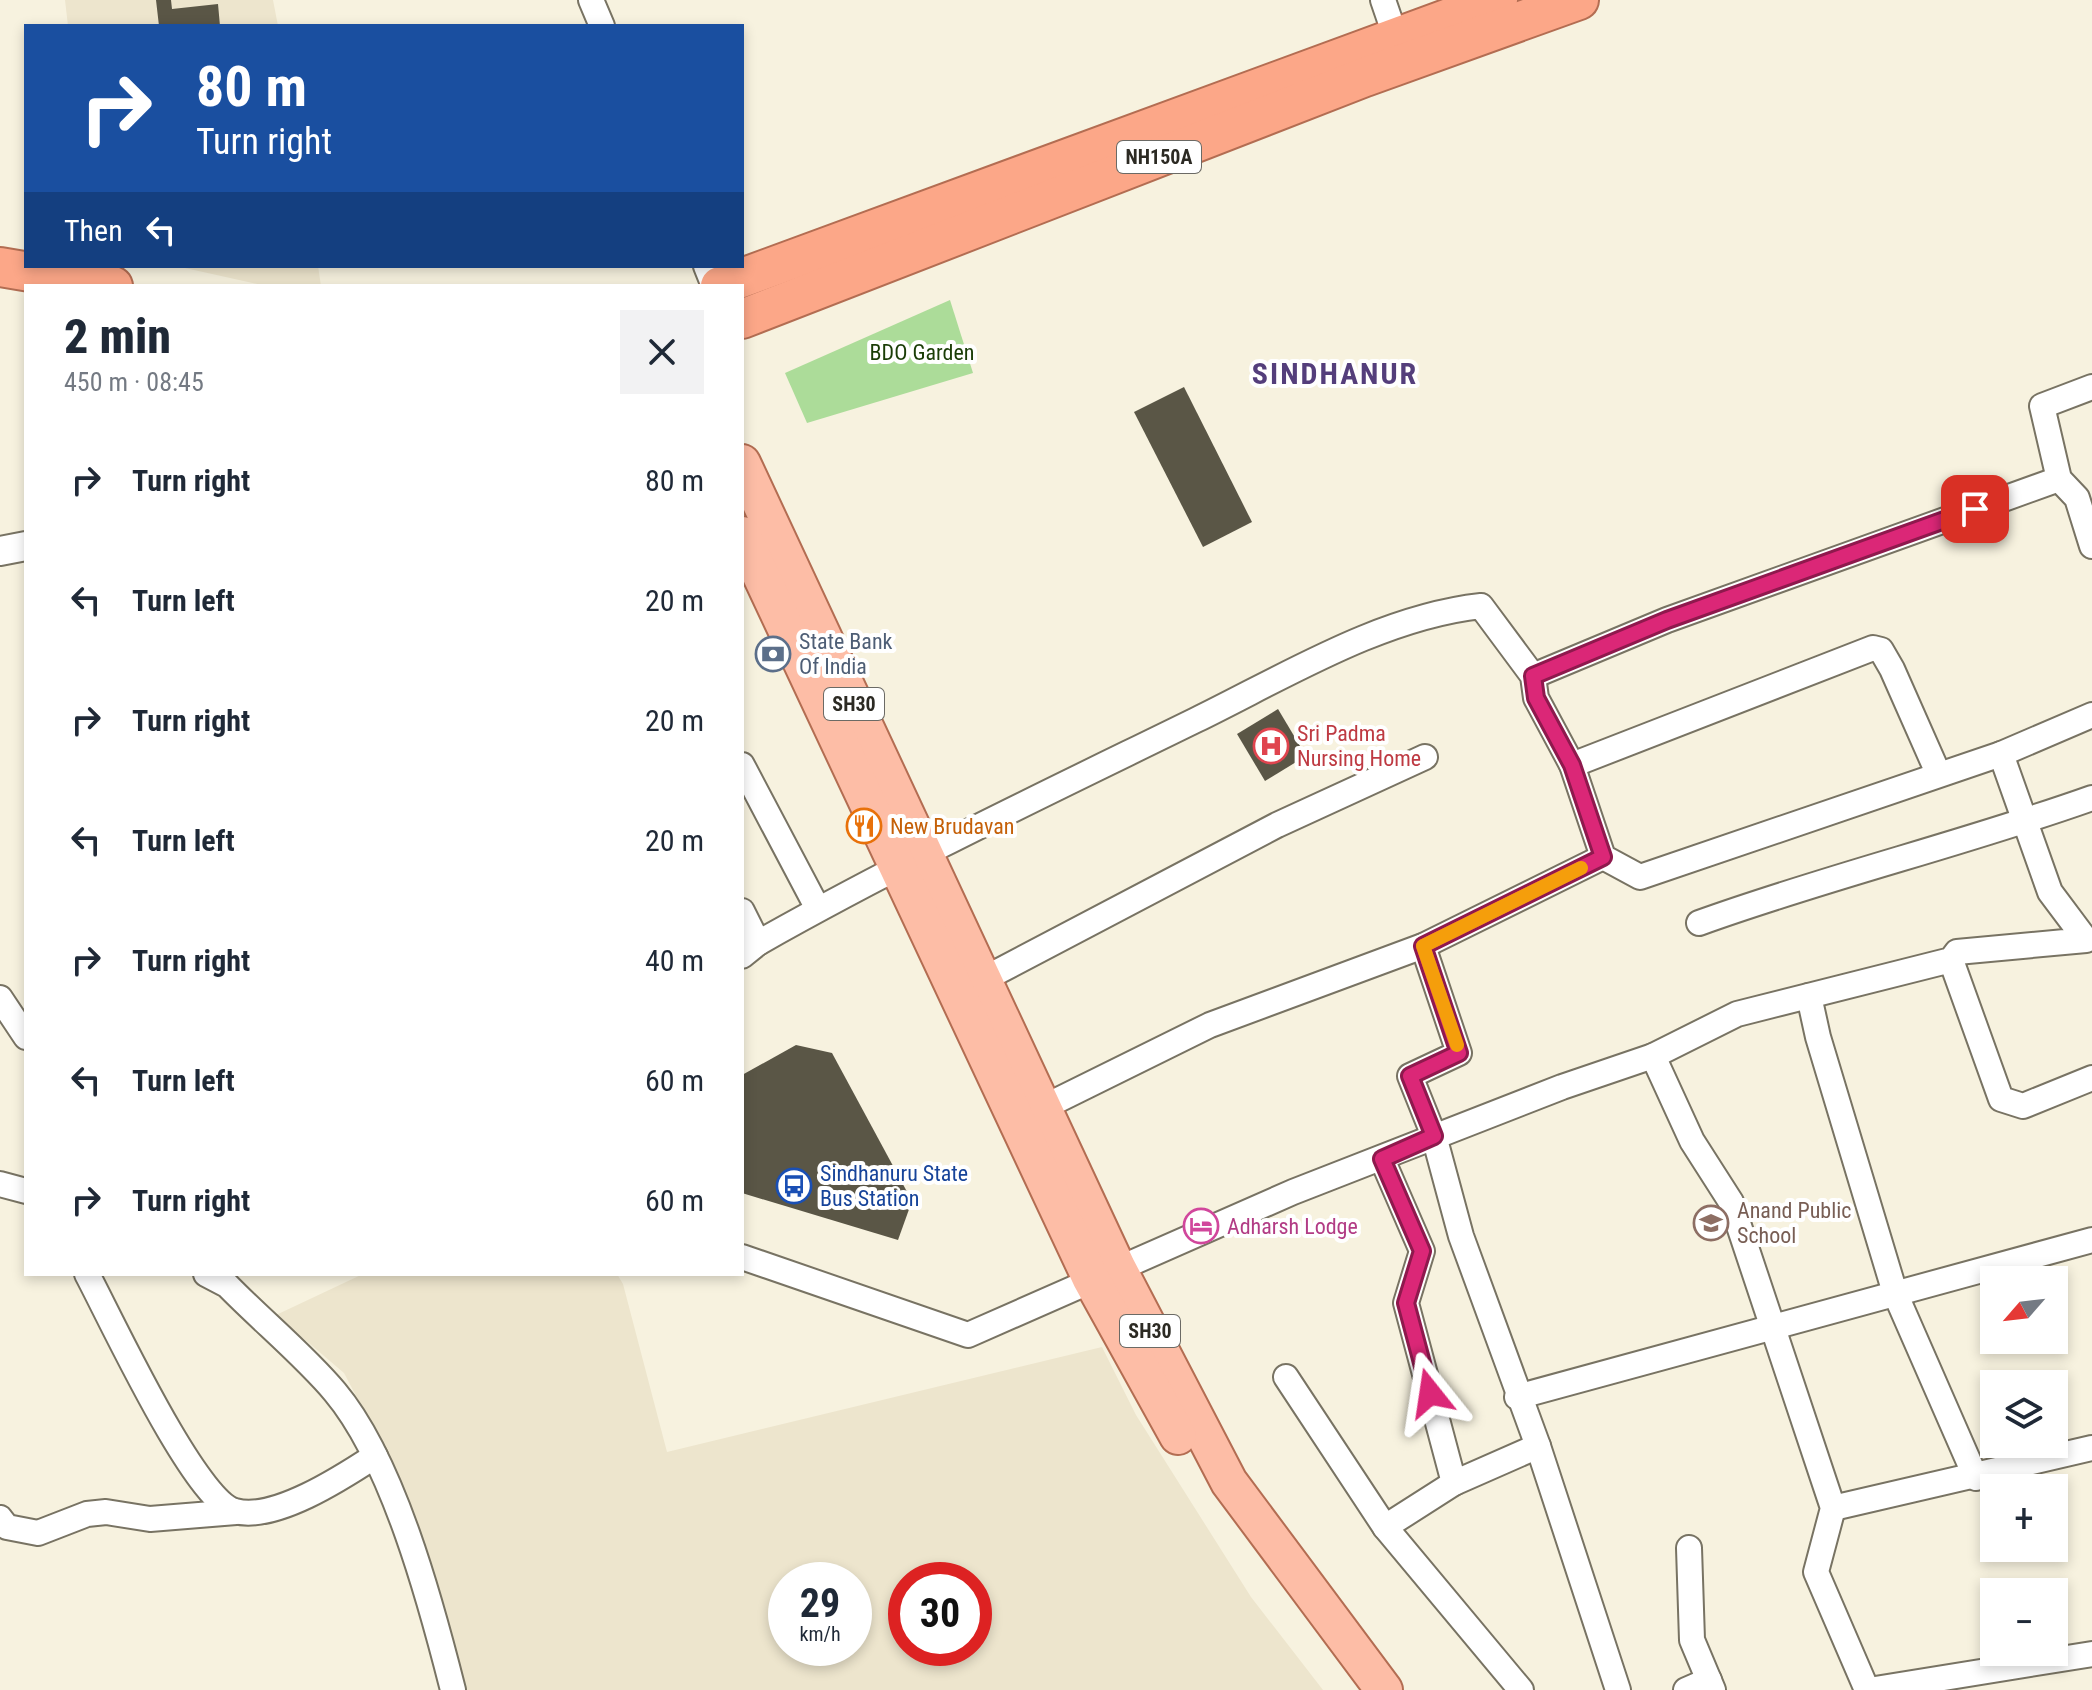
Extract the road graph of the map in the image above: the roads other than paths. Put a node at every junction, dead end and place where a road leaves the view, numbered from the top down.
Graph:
1 (591, 0) edge
2 (1383, 0) edge
3 (1498, 0) edge
4 (1579, 0) edge
5 (601, 24) edge
6 (1396, 38) junction
7 (0, 267) edge
8 (101, 284) edge
9 (722, 284) edge
10 (0, 290) edge
11 (24, 295) edge
12 (744, 318) edge
13 (2092, 387) edge
14 (744, 468) edge
15 (2059, 479) junction
16 (744, 539) edge
17 (24, 546) edge
18 (2092, 546) edge
19 (0, 551) edge
20 (1533, 676) junction
21 (2092, 715) edge
22 (2001, 754) junction
23 (1425, 757) dead end
24 (1572, 765) junction
25 (744, 769) edge
26 (1938, 773) junction
27 (2092, 798) edge
28 (2023, 823) junction
29 (1603, 857) junction
30 (910, 860) junction
31 (818, 909) junction
32 (744, 920) edge
33 (1699, 923) dead end
34 (2090, 944) edge
35 (1423, 946) junction
36 (750, 949) edge
37 (1951, 960) junction
38 (982, 980) junction
39 (1809, 996) junction
40 (0, 998) edge
41 (24, 1034) edge
42 (1653, 1056) junction
43 (2092, 1078) edge
44 (1044, 1107) junction
45 (1434, 1136) junction
46 (1382, 1159) junction
47 (0, 1184) edge
48 (24, 1190) edge
49 (2092, 1240) edge
50 (744, 1258) edge
51 (1104, 1273) junction
52 (88, 1276) edge
53 (210, 1276) edge
54 (1895, 1293) junction
55 (1772, 1328) junction
56 (1286, 1377) dead end
57 (1517, 1397) junction
58 (1538, 1446) junction
59 (2092, 1448) edge
60 (375, 1456) junction
61 (1976, 1478) junction
62 (1454, 1483) junction
63 (1833, 1508) junction
64 (236, 1512) junction
65 (0, 1518) edge
66 (1385, 1527) junction
67 (1689, 1548) dead end
68 (2092, 1654) edge
69 (1711, 1685) edge
70 (453, 1690) edge
71 (1355, 1690) edge
72 (1384, 1690) edge
73 (1521, 1690) edge
74 (1618, 1690) edge
75 (1686, 1690) edge
76 (1868, 1690) edge

1 - 5 street
2 - 6 street
3 - 6 highway, NH150A
4 - 12 highway, NH150A
6 - 9 highway, NH150A
7 - 8 highway
10 - 11 highway
13 - 15 street
14 - 30 main road, SH30
15 - 18 street
15 - 20 street
16 - 30 main road
17 - 19 street
20 - 24 street
20 - 30 street
21 - 22 street
22 - 26 street
22 - 28 street
23 - 38 street
24 - 26 street
24 - 29 street
25 - 31 street
26 - 29 street
27 - 28 street
28 - 33 street
28 - 34 street
29 - 35 street
30 - 31 street
30 - 38 main road, SH30
30 - 51 main road
31 - 36 street
32 - 36 street
34 - 37 street
35 - 44 street
35 - 45 street
37 - 39 street
37 - 43 street
38 - 44 main road, SH30
39 - 42 street
39 - 54 street
40 - 41 street
42 - 45 street
42 - 55 street
44 - 51 main road, SH30
45 - 46 street
45 - 57 street
46 - 51 street
46 - 62 street
47 - 48 street
49 - 54 street
50 - 51 street
51 - 71 main road
51 - 72 main road, SH30
52 - 64 street
53 - 60 street
54 - 55 street
54 - 61 street
55 - 57 street
55 - 63 street
56 - 66 street
57 - 58 street
58 - 62 street
58 - 74 street
59 - 61 street
60 - 64 street
60 - 70 street
61 - 63 street
62 - 66 street
63 - 76 street
64 - 65 street
66 - 73 street
67 - 69 street
68 - 76 street
69 - 75 street

